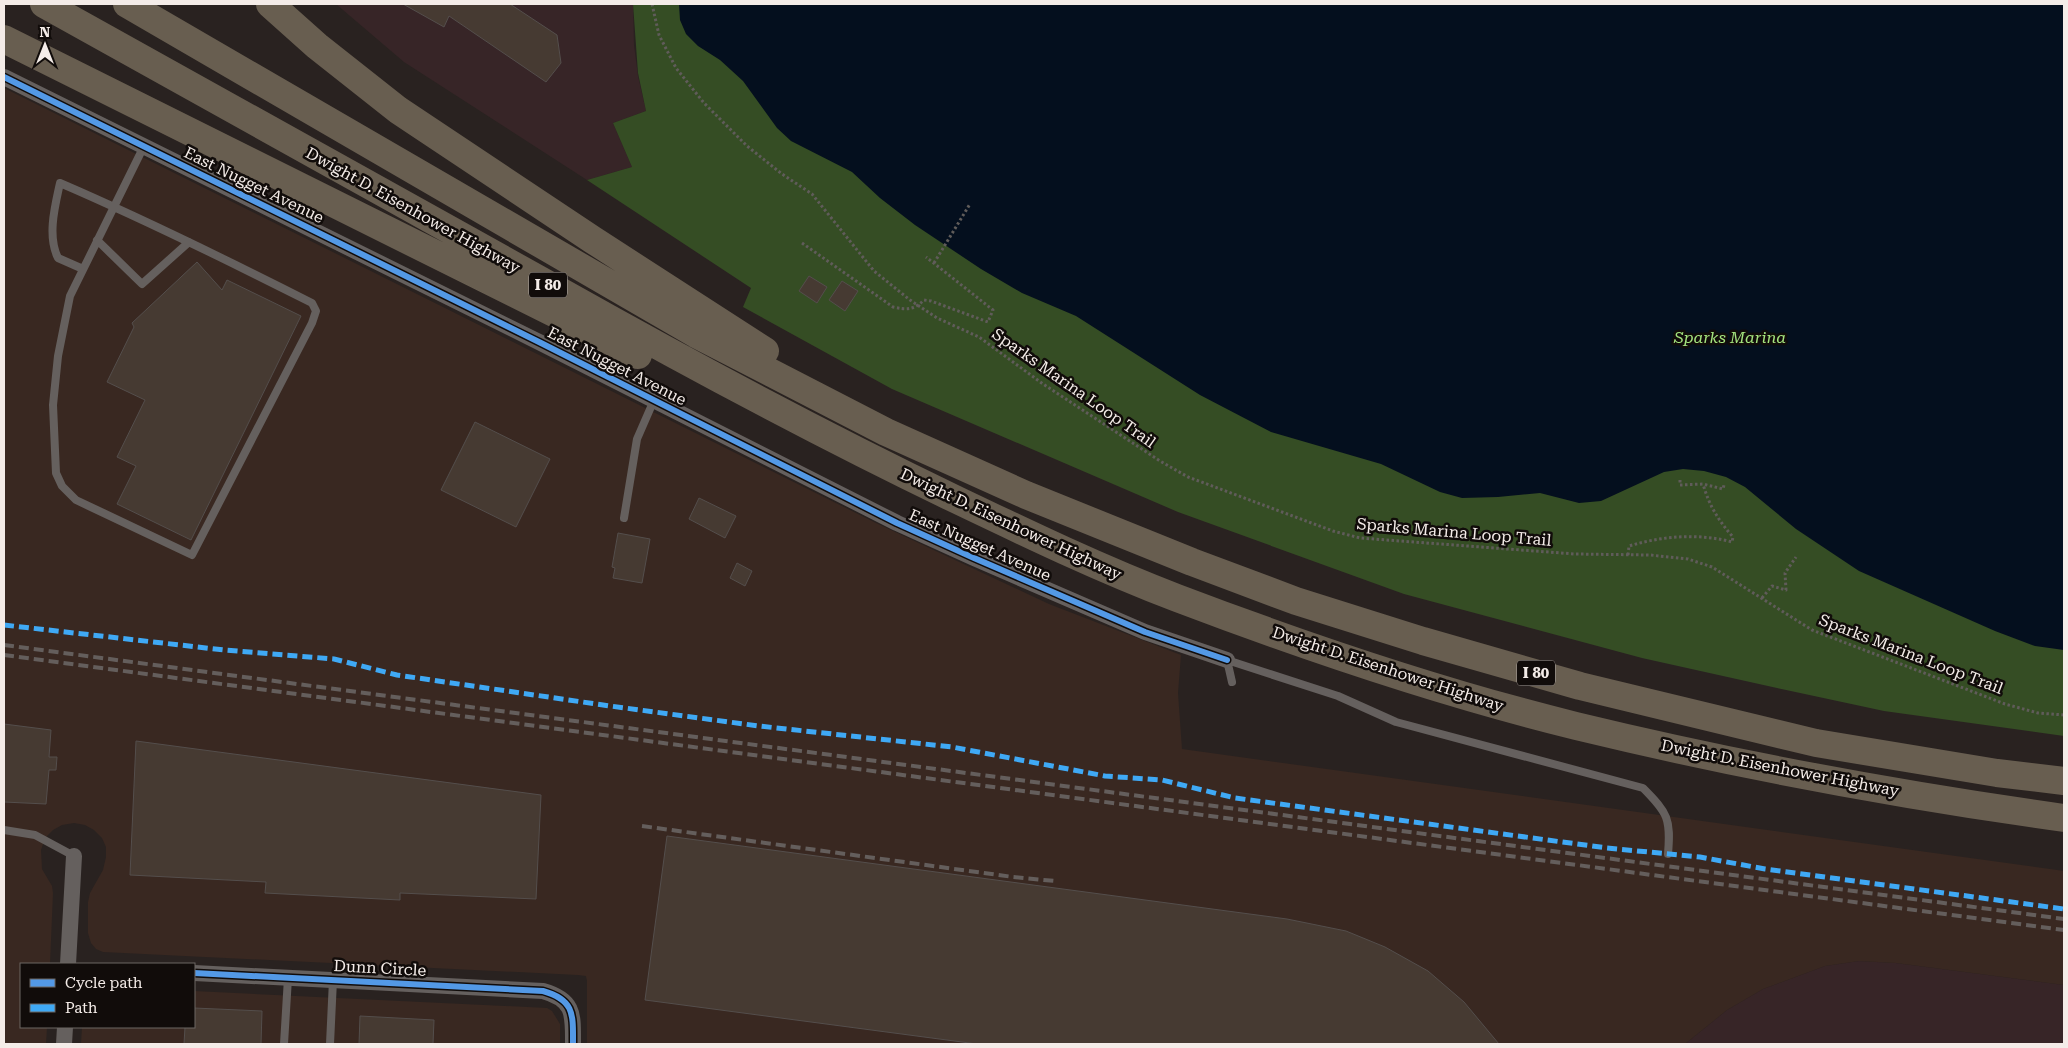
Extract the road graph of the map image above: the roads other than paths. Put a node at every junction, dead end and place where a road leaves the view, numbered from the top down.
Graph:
1 (44, 4) edge
2 (127, 4) edge
3 (270, 4) edge
4 (4, 39) edge
5 (4, 76) edge
6 (144, 146) junction
7 (114, 206) junction
8 (98, 240) junction
9 (190, 242) junction
10 (83, 269) junction
11 (654, 400) junction
12 (1026, 495) junction
13 (624, 518) dead end
14 (1061, 550) junction
15 (1227, 660) junction
16 (1232, 682) dead end
17 (2064, 781) edge
18 (2064, 818) edge
19 (4, 830) edge
20 (1668, 854) dead end
21 (74, 856) joint
22 (68, 963) edge
23 (195, 973) edge
24 (288, 978) junction
25 (333, 980) junction
26 (65, 1028) edge
27 (64, 1044) edge
28 (284, 1044) edge
29 (330, 1044) edge
30 (573, 1044) edge

1 - 14 highway, Dwight D. Eisenhower Highway / I 80
2 - 12 highway, Dwight D. Eisenhower Highway / I 80
3 - 12 highway
4 - 14 highway
5 - 6 street, East Nugget Avenue
6 - 7 lane
6 - 11 street, East Nugget Avenue
7 - 8 lane
7 - 9 lane
7 - 10 lane
8 - 9 lane
8 - 10 lane
9 - 10 lane
11 - 13 lane
11 - 15 street, East Nugget Avenue
12 - 17 highway, Dwight D. Eisenhower Highway / I 80
14 - 18 highway, Dwight D. Eisenhower Highway / I 80
15 - 16 lane
15 - 20 lane
19 - 21 lane
21 - 22 street
23 - 24 street, Dunn Circle
24 - 25 street, Dunn Circle
24 - 28 lane
25 - 29 lane
25 - 30 street, Dunn Circle
26 - 27 street

